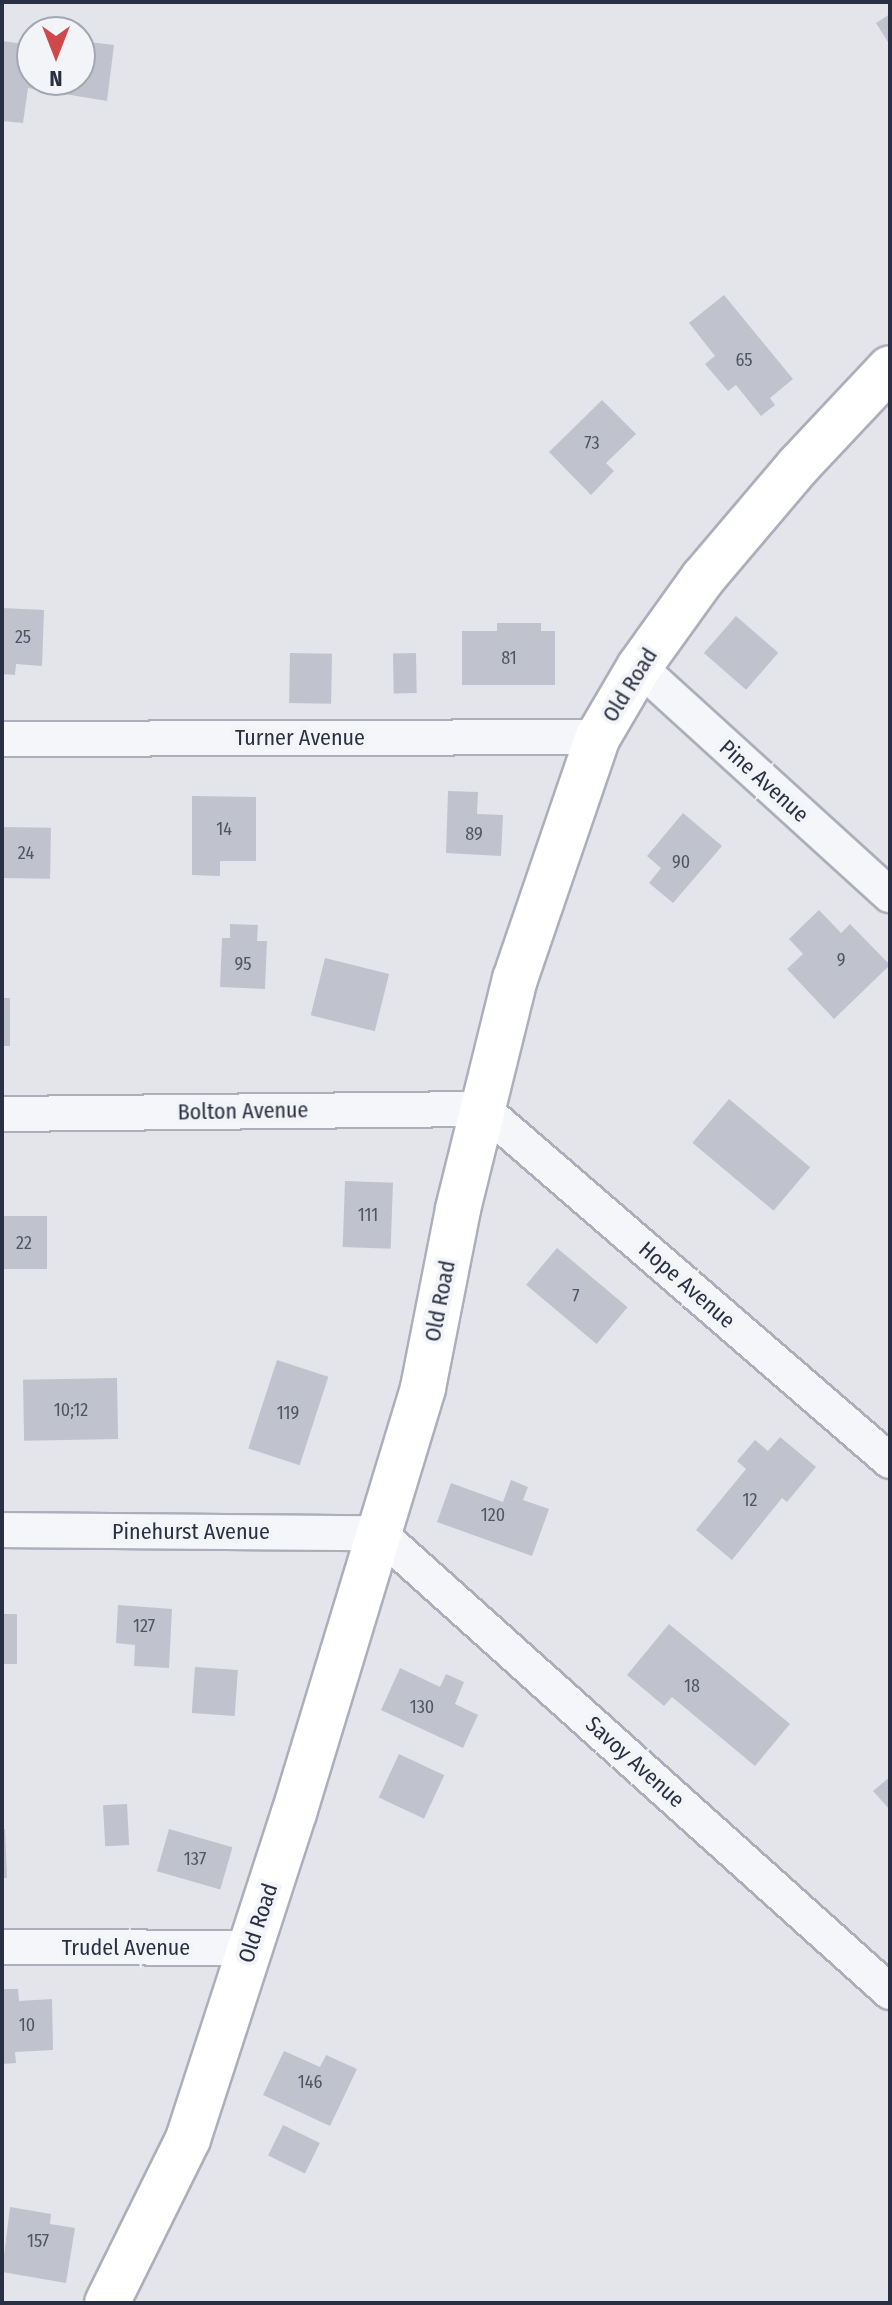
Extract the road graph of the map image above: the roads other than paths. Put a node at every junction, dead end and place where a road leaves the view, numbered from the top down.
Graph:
1 (890, 368) edge
2 (639, 667) junction
3 (598, 737) junction
4 (2, 739) edge
5 (890, 895) edge
6 (483, 1109) junction
7 (2, 1114) edge
8 (890, 1461) edge
9 (2, 1530) edge
10 (379, 1533) junction
11 (2, 1947) edge
12 (250, 1948) junction
13 (890, 1992) edge
14 (107, 2303) edge

1 - 2 street, Old Road
2 - 3 street, Old Road
2 - 5 street, Pine Avenue
3 - 4 street, Turner Avenue
3 - 6 street, Old Road
6 - 7 street, Bolton Avenue
6 - 8 street, Hope Avenue
6 - 10 street, Old Road
9 - 10 street, Pinehurst Avenue
10 - 12 street, Old Road
10 - 13 street, Savoy Avenue
11 - 12 street, Trudel Avenue
12 - 14 street, Old Road

